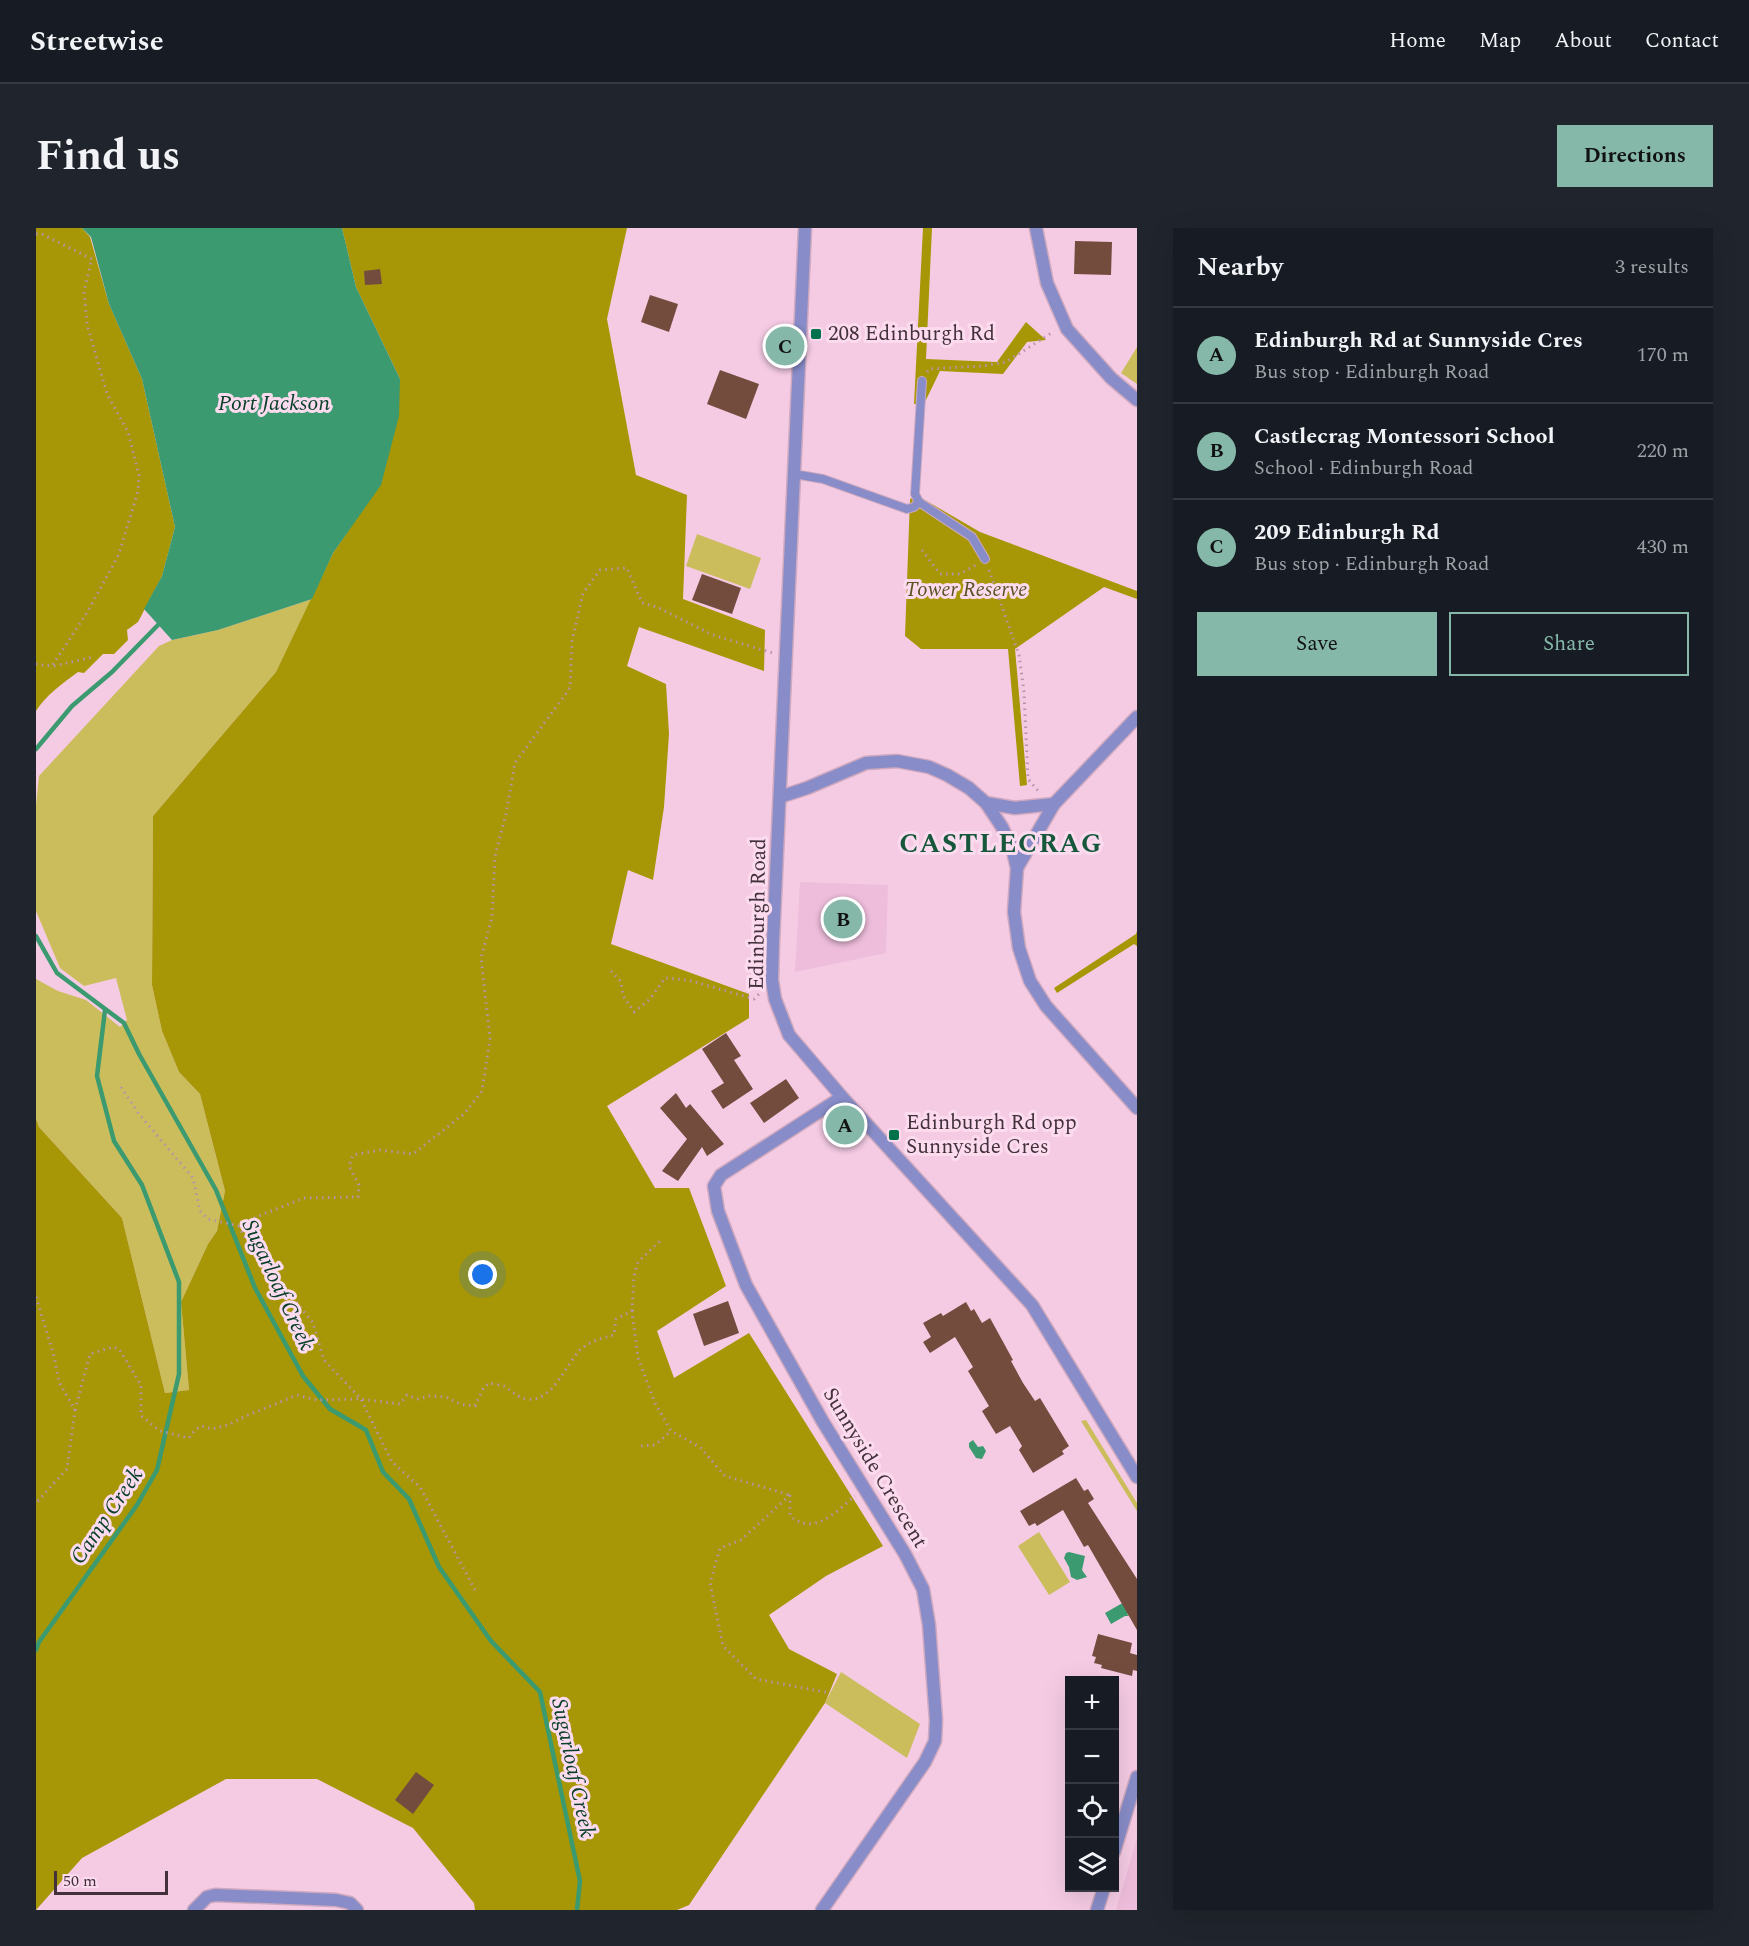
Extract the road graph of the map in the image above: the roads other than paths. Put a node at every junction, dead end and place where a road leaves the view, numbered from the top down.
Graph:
1 (805, 228) edge
2 (1036, 228) edge
3 (922, 381) road end
4 (1137, 400) edge
5 (794, 474) junction
6 (919, 502) junction
7 (985, 559) road end
8 (1137, 717) edge
9 (780, 797) junction
10 (986, 803) junction
11 (1052, 804) junction
12 (1017, 868) junction
13 (842, 1097) junction
14 (1137, 1108) edge
15 (1137, 1477) edge
16 (1137, 1777) edge
17 (1118, 1838) edge
18 (1102, 1892) edge
19 (194, 1910) edge
20 (357, 1910) edge
21 (822, 1910) edge
22 (1097, 1910) edge

1 - 5 street, Edinburgh Road
2 - 4 street
3 - 6 lane
5 - 6 lane
5 - 9 street, Edinburgh Road
6 - 7 lane
8 - 11 street
9 - 10 street
9 - 13 street, Edinburgh Road
10 - 11 street
10 - 12 street
11 - 12 street
12 - 14 street
13 - 15 street, Edinburgh Road
13 - 21 street, Sunnyside Crescent
16 - 17 street
18 - 22 street
19 - 20 street

